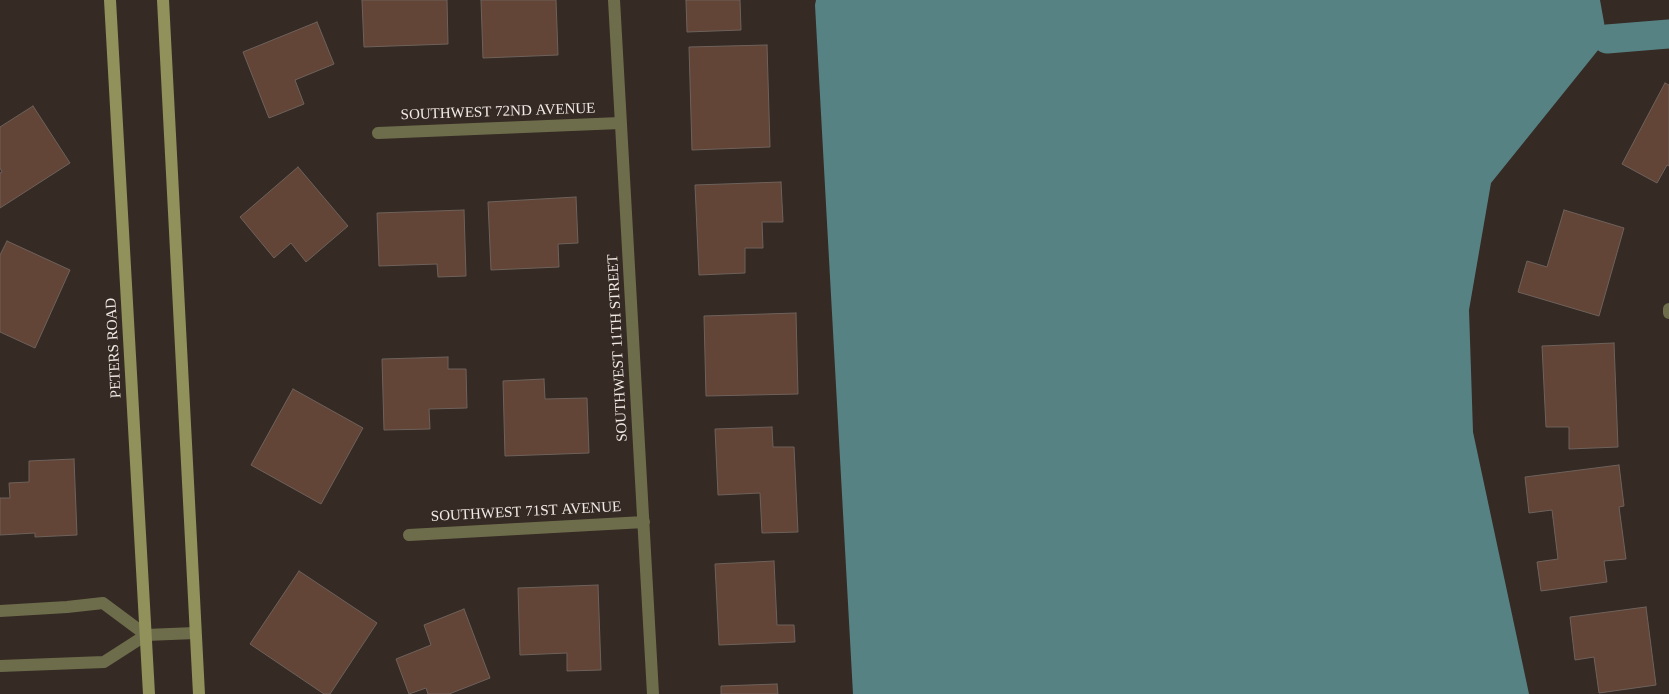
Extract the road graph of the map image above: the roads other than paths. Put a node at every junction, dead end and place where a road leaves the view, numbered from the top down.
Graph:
1 (110, 0) edge
2 (163, 0) edge
3 (614, 0) edge
4 (620, 122) junction
5 (378, 133) dead end
6 (1669, 309) edge
7 (1669, 314) edge
8 (644, 522) junction
9 (409, 534) dead end
10 (0, 611) edge
11 (196, 633) junction
12 (146, 635) junction
13 (0, 666) edge
14 (149, 694) edge
15 (199, 694) edge
16 (653, 694) edge

1 - 12 main road, PETERS ROAD
2 - 11 main road
3 - 4 street, SOUTHWEST 11TH STREET
4 - 5 street, SOUTHWEST 72ND AVENUE
4 - 8 street, SOUTHWEST 11TH STREET
6 - 7 street
8 - 9 street, SOUTHWEST 71ST AVENUE
8 - 16 street, SOUTHWEST 11TH STREET
10 - 12 street
11 - 12 street
11 - 15 main road
12 - 13 street
12 - 14 main road, PETERS ROAD

